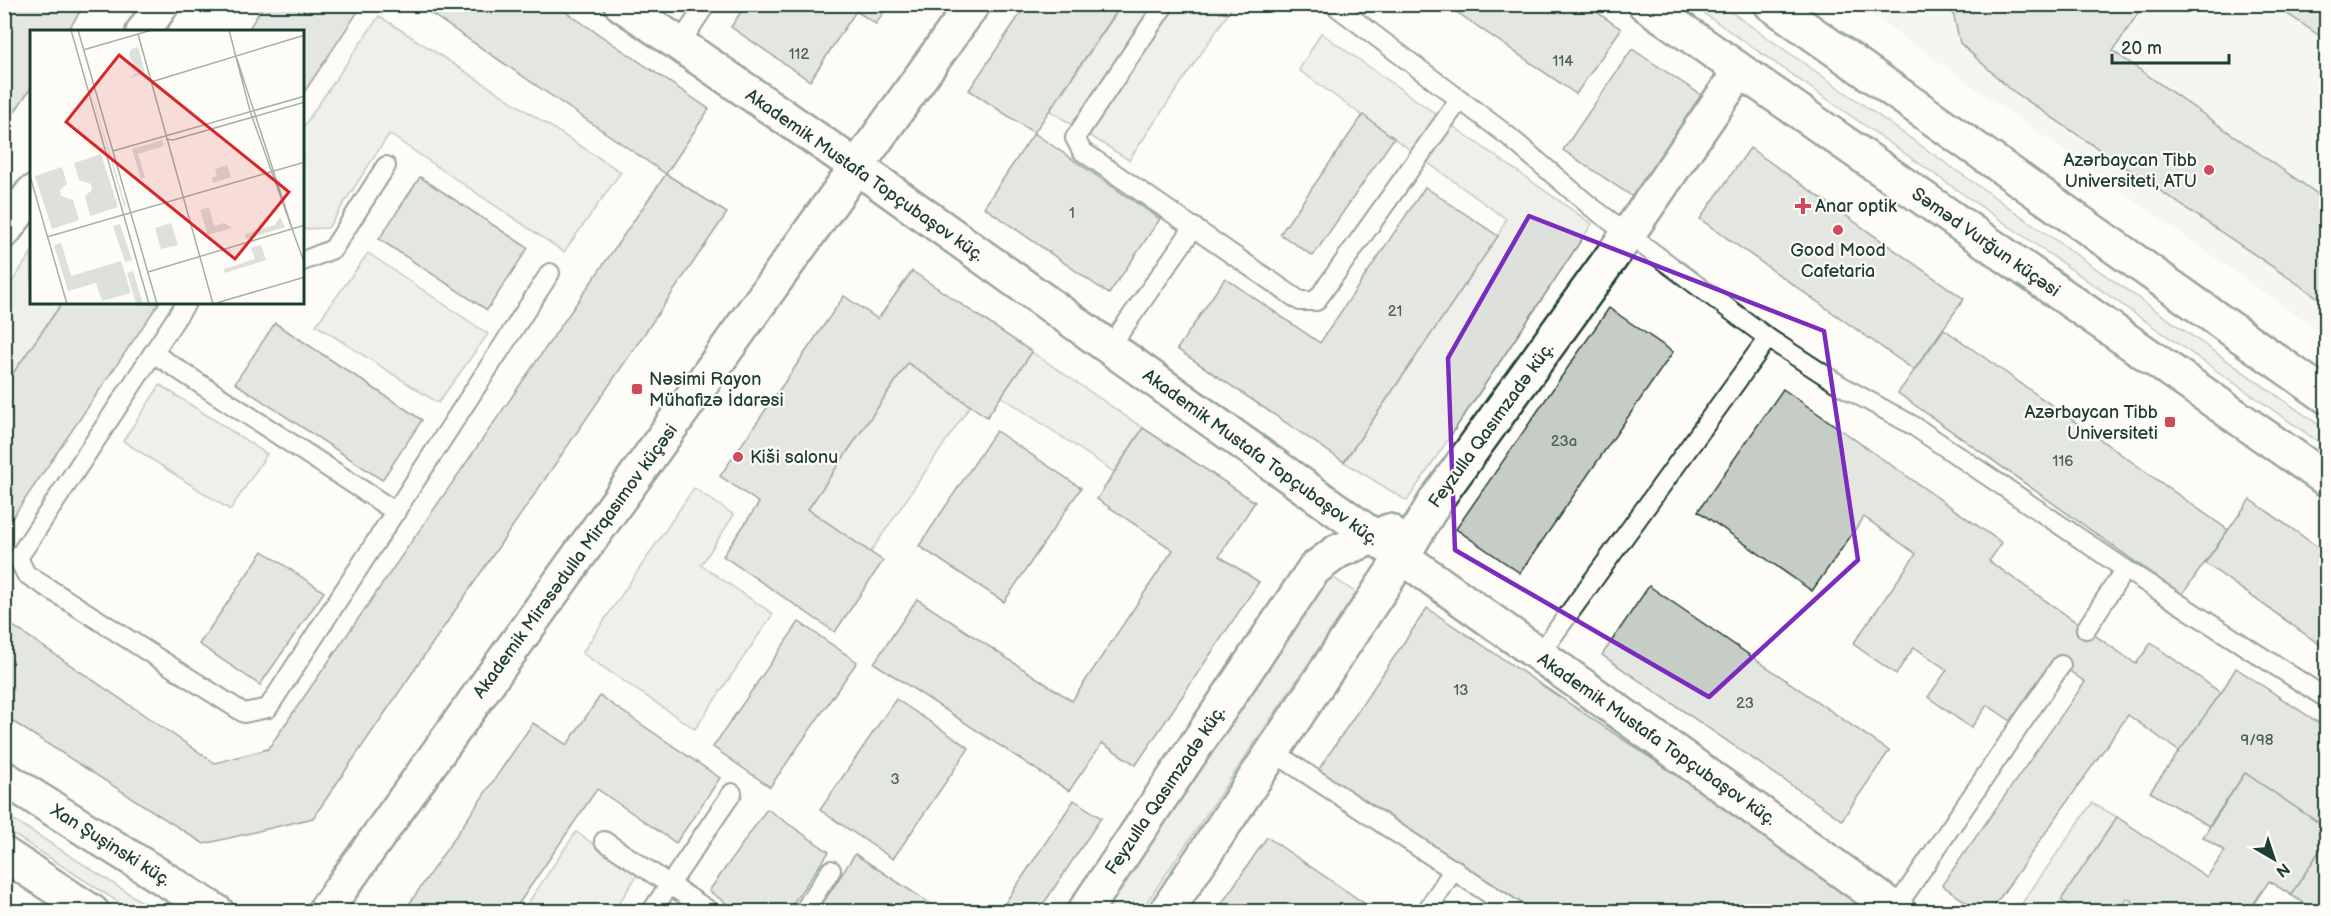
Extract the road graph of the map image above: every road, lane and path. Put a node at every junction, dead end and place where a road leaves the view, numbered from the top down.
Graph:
1 (162, 4) edge
2 (621, 4) edge
3 (706, 4) edge
4 (973, 4) edge
5 (1165, 4) edge
6 (1333, 4) edge
7 (1645, 4) edge
8 (1771, 4) edge
9 (144, 30) edge
10 (679, 45) junction
11 (1740, 71) junction
12 (1460, 99) junction
13 (386, 166) dead end
14 (857, 167) junction
15 (30, 196) edge
16 (1194, 227) junction
17 (4, 231) edge
18 (1628, 234) junction
19 (304, 261) edge
20 (550, 273) dead end
21 (185, 304) edge
22 (1768, 338) junction
23 (1109, 348) junction
24 (153, 352) junction
25 (2326, 396) edge
26 (2326, 479) edge
27 (396, 512) junction
28 (1422, 520) junction
29 (1371, 536) junction
30 (1402, 557) junction
31 (2125, 569) junction
32 (2086, 629) dead end
33 (1539, 655) junction
34 (2061, 665) dead end
35 (2326, 698) edge
36 (1272, 751) junction
37 (4, 778) edge
38 (732, 793) dead end
39 (604, 841) dead end
40 (4, 854) edge
41 (831, 870) dead end
42 (1454, 870) junction
43 (670, 885) junction
44 (1896, 911) edge
45 (92, 912) edge
46 (217, 912) edge
47 (324, 912) edge
48 (651, 912) edge
49 (711, 912) edge
50 (802, 912) edge
51 (1084, 912) edge
52 (1166, 912) edge
53 (1426, 912) edge
54 (1517, 912) edge

1 - 9 street
2 - 10 street, Akademik Mustafa Topçubaşov küç.
3 - 10 lane
4 - 14 street, Akademik Mirəsədulla Mirqasımov küçəsi
5 - 16 lane
6 - 12 lane
7 - 11 street, Səməd Vurğun küçəsi
8 - 25 street
10 - 14 street, Akademik Mustafa Topçubaşov küç.
11 - 18 street, Feyzulla Qasımzadə küç.
11 - 26 street, Səməd Vurğun küçəsi
12 - 16 lane
12 - 18 lane
13 - 19 lane
14 - 23 street, Akademik Mustafa Topçubaşov küç.
14 - 47 street, Akademik Mirəsədulla Mirqasımov küçəsi
15 - 17 street
16 - 23 lane
18 - 22 lane
18 - 28 street, Feyzulla Qasımzadə küç.
20 - 27 lane
21 - 24 lane
22 - 31 lane
22 - 33 lane
23 - 29 street, Akademik Mustafa Topçubaşov küç.
24 - 27 lane
24 - 27 lane
28 - 29 street, Feyzulla Qasımzadə küç.
28 - 30 street
29 - 30 street, Akademik Mustafa Topçubaşov küç.
29 - 51 street, Feyzulla Qasımzadə küç.
30 - 33 street, Akademik Mustafa Topçubaşov küç.
30 - 36 street
31 - 32 lane
31 - 35 lane
33 - 44 street, Akademik Mustafa Topçubaşov küç.
34 - 44 lane
36 - 42 lane
36 - 52 street
37 - 46 street, Xan Şuşinski küç.
38 - 43 lane
39 - 43 lane
40 - 45 street
41 - 50 lane
42 - 53 lane
42 - 54 lane
43 - 48 lane
43 - 49 lane

